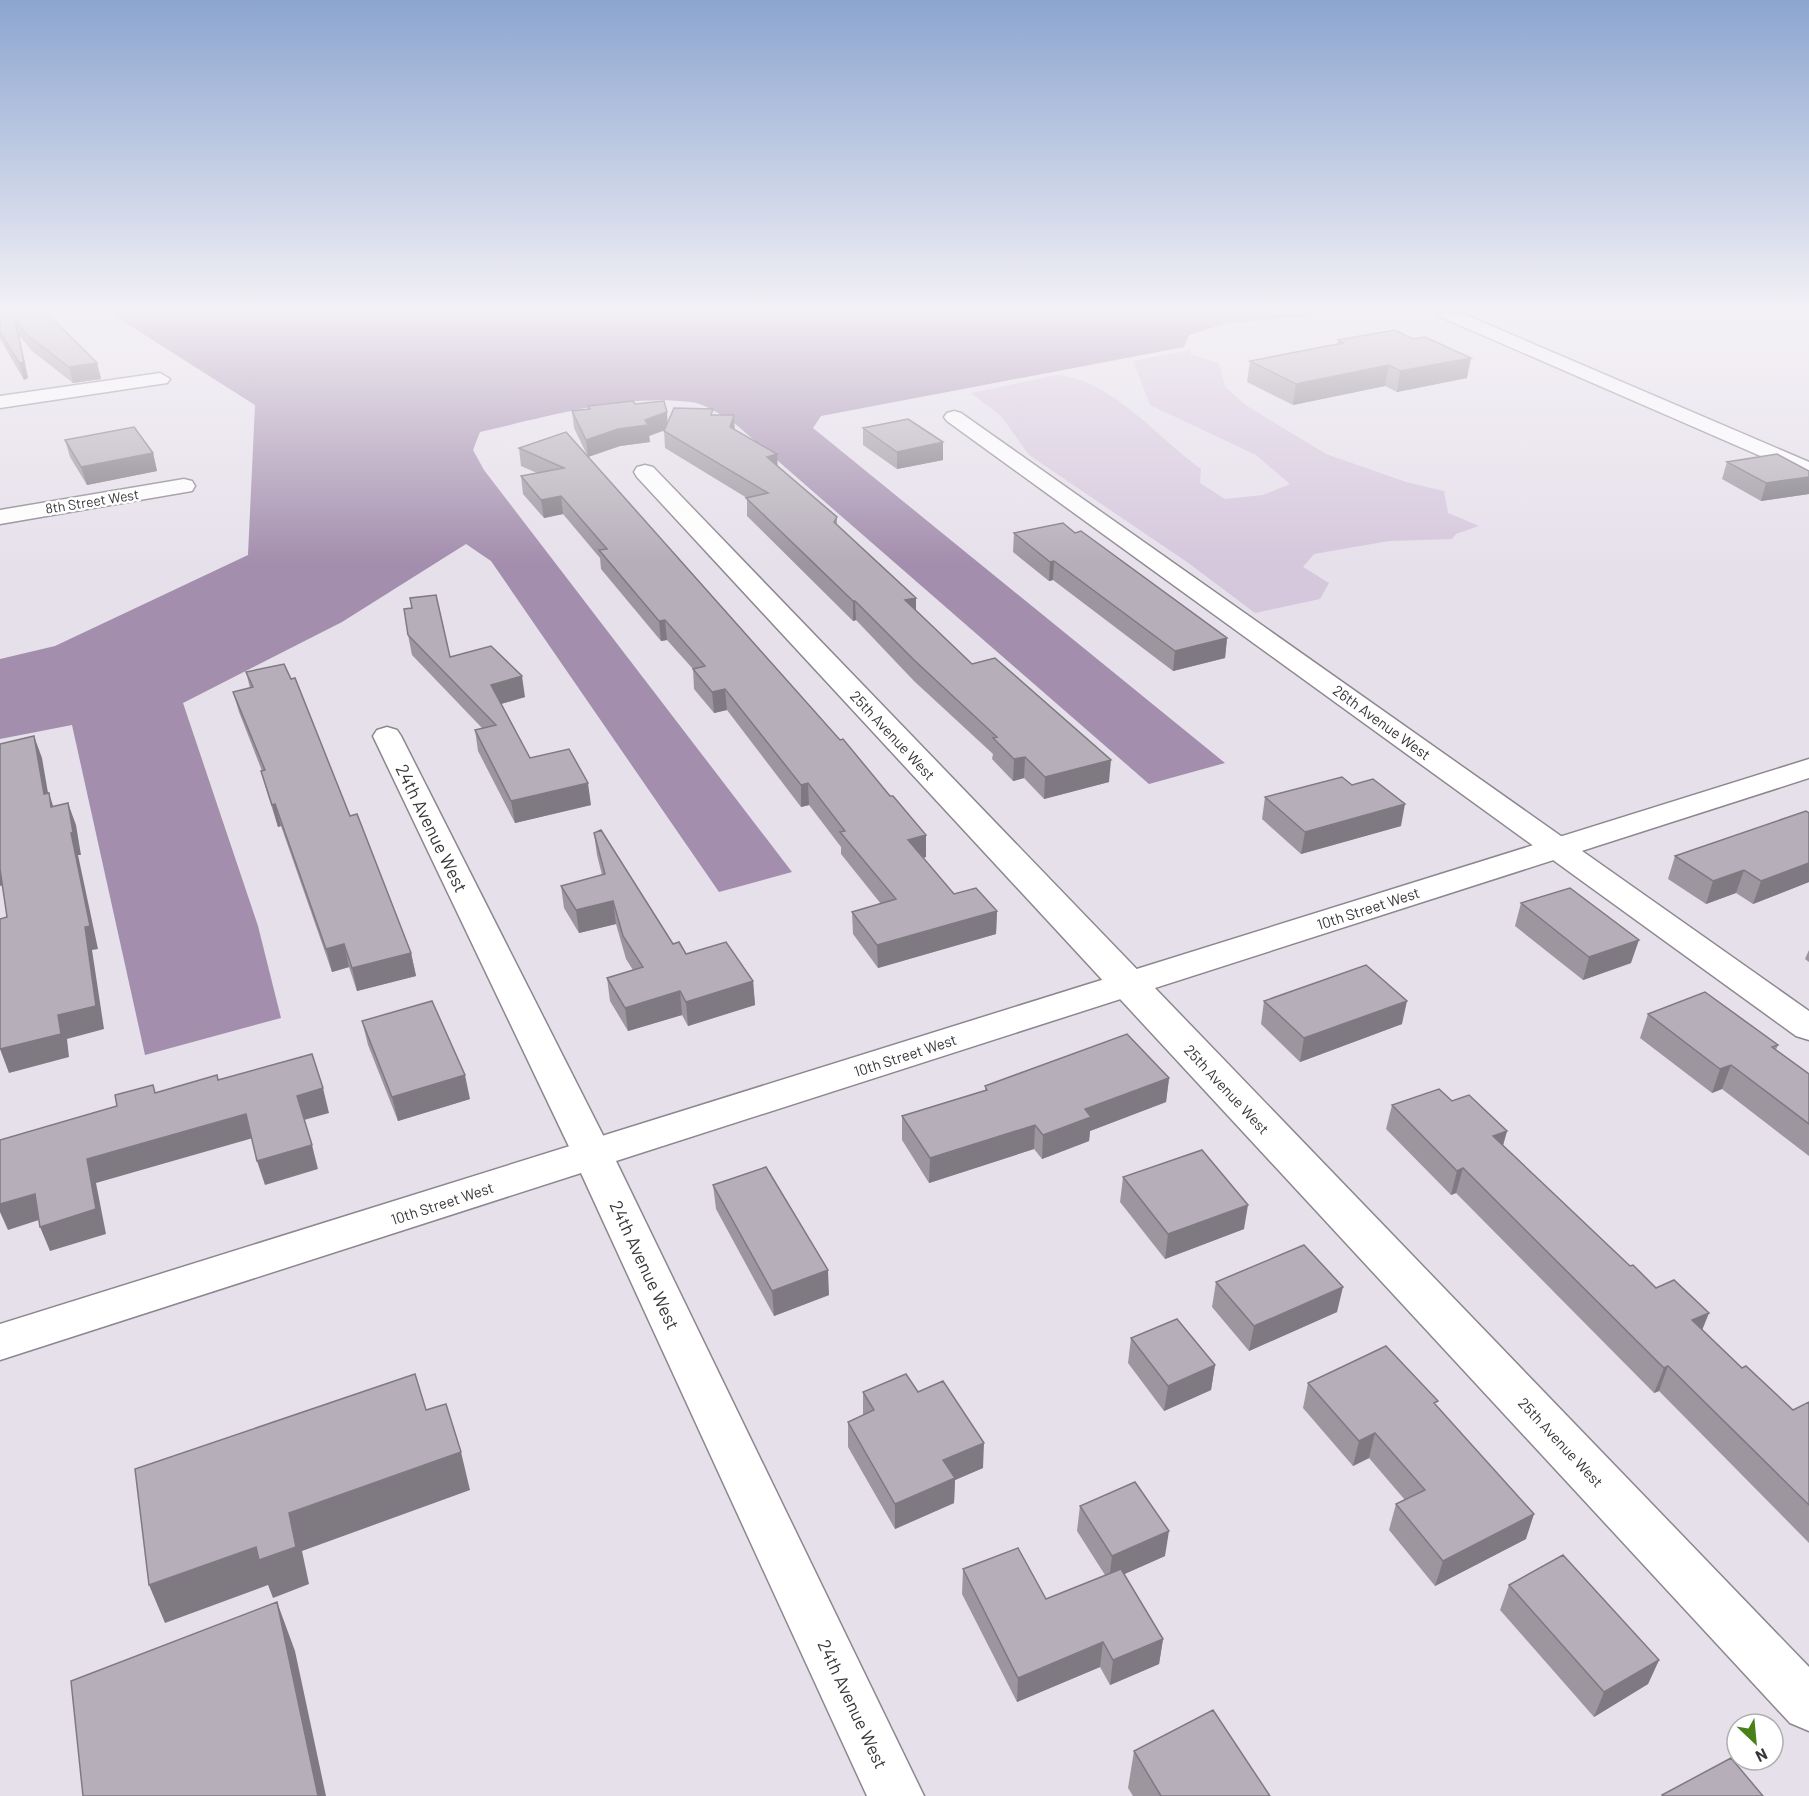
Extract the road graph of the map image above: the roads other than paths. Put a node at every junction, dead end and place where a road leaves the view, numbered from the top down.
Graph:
1 (36, 397) edge
2 (1641, 397) edge
3 (0, 402) edge
4 (954, 417) dead end
5 (1809, 470) edge
6 (645, 472) dead end
7 (184, 486) dead end
8 (0, 517) edge
9 (387, 736) dead end
10 (1809, 768) edge
11 (1557, 848) junction
12 (1127, 984) junction
13 (1809, 1028) edge
14 (593, 1155) junction
15 (0, 1342) edge
16 (1809, 1705) edge
17 (896, 1796) edge

1 - 3 street
2 - 5 street
4 - 11 street, 26th Avenue West
6 - 12 street, 25th Avenue West
7 - 8 street, 8th Street West
9 - 14 street, 24th Avenue West
10 - 11 street, 10th Street West
11 - 12 street, 10th Street West
11 - 13 street, 26th Avenue West
12 - 14 street, 10th Street West
12 - 16 street, 25th Avenue West
14 - 15 street, 10th Street West
14 - 17 street, 24th Avenue West

